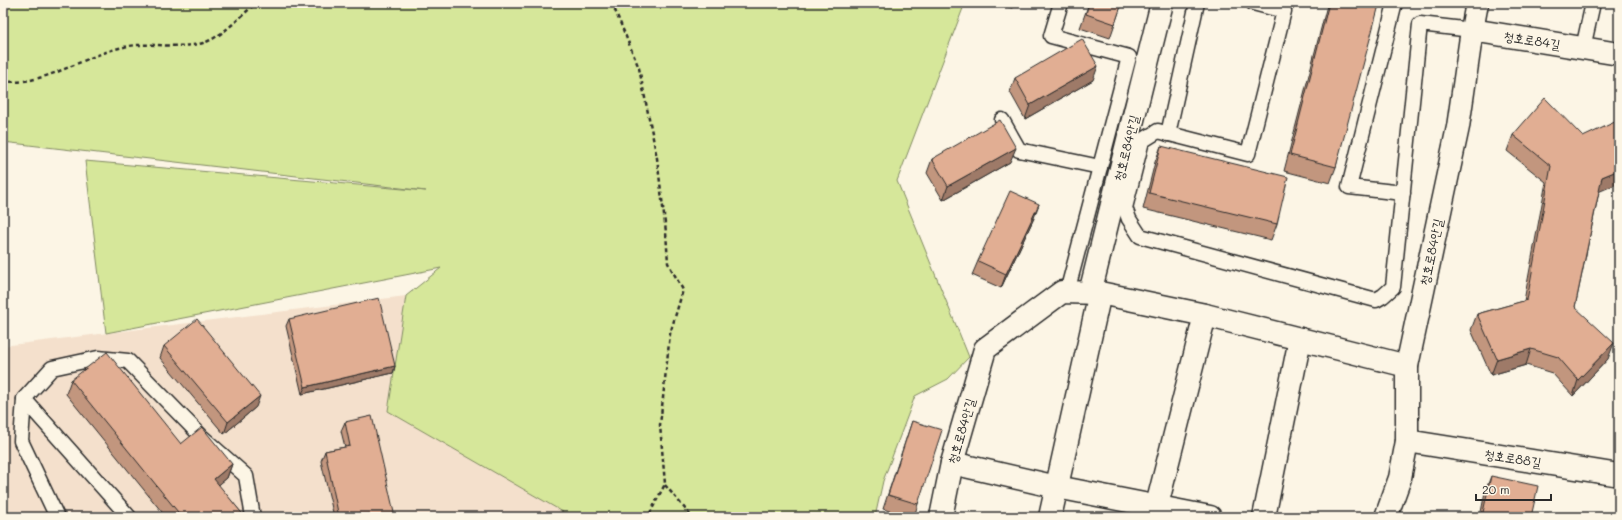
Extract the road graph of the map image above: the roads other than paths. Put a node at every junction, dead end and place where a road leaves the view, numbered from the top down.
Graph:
1 (1061, 3) edge
2 (1162, 3) edge
3 (1197, 3) edge
4 (1253, 3) edge
5 (1395, 3) edge
6 (1478, 3) edge
7 (1593, 3) edge
8 (1472, 30) junction
9 (1583, 48) junction
10 (1619, 54) edge
11 (1002, 120) edge
12 (1168, 134) junction
13 (1100, 167) junction
14 (1403, 193) junction
15 (1067, 292) junction
16 (1095, 293) junction
17 (1205, 315) junction
18 (1300, 339) junction
19 (1407, 366) junction
20 (24, 399) junction
21 (1408, 441) junction
22 (952, 463) junction
23 (1619, 475) edge
24 (1057, 487) junction
25 (1155, 511) edge
26 (57, 517) edge
27 (129, 517) edge
28 (253, 517) edge
29 (941, 517) edge
30 (1050, 517) edge
31 (1210, 517) edge
32 (1264, 517) edge
33 (1386, 517) edge

1 - 13 lane
2 - 16 street, 청호로84안길
3 - 12 lane
4 - 12 lane
5 - 14 lane
6 - 8 street
7 - 9 lane
8 - 9 street, 청호로84길
8 - 14 lane
8 - 19 street, 청호로84안길
9 - 10 street, 청호로84길
11 - 13 lane
12 - 14 lane
13 - 15 lane
15 - 16 street
15 - 22 street, 청호로84안길
16 - 17 street
16 - 24 street, 청호로84안길
17 - 18 street
17 - 25 street
18 - 19 street
18 - 32 street
19 - 21 street
20 - 26 lane
20 - 27 lane
20 - 28 lane
21 - 23 street, 청호로88길
21 - 33 street
22 - 24 street
22 - 29 street, 청호로84안길
24 - 25 street
24 - 30 street, 청호로84안길
25 - 31 street

